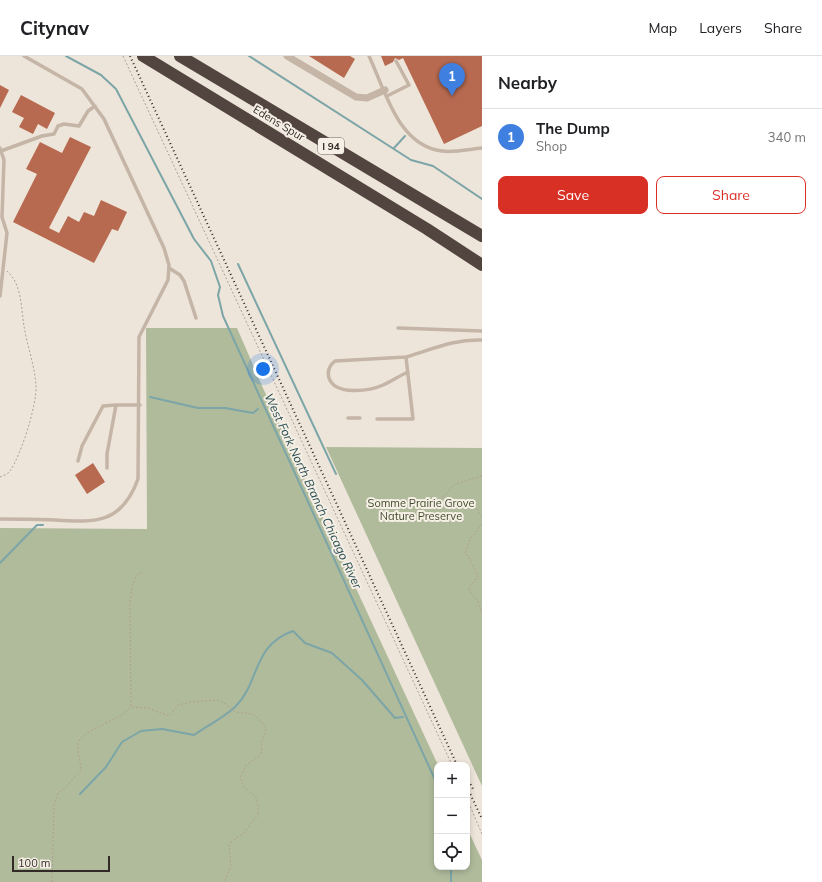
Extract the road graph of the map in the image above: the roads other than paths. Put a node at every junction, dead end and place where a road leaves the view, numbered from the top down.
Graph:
1 (24, 56) edge
2 (144, 56) edge
3 (180, 56) edge
4 (287, 56) edge
5 (369, 56) edge
6 (396, 61) dead end
7 (386, 93) junction
8 (95, 106) junction
9 (482, 148) edge
10 (0, 150) edge
11 (482, 236) edge
12 (482, 265) edge
13 (169, 268) junction
14 (0, 296) edge
15 (196, 318) dead end
16 (398, 328) dead end
17 (482, 331) edge
18 (482, 340) edge
19 (406, 357) junction
20 (408, 372) junction
21 (116, 405) junction
22 (140, 405) junction
23 (348, 418) dead end
24 (360, 418) dead end
25 (378, 419) dead end
26 (78, 461) dead end
27 (107, 468) dead end
28 (0, 519) edge

1 - 8 lane
2 - 12 highway, Edens Spur / I 94
3 - 11 highway, Edens Spur / I 94
4 - 7 street
5 - 7 lane
6 - 7 lane
7 - 9 lane
8 - 10 lane
8 - 13 lane
10 - 14 lane
13 - 15 lane
13 - 22 lane
16 - 17 lane
18 - 19 lane
19 - 20 lane
19 - 20 lane
20 - 25 lane
21 - 22 lane
21 - 26 lane
21 - 27 lane
22 - 28 lane
23 - 24 lane

